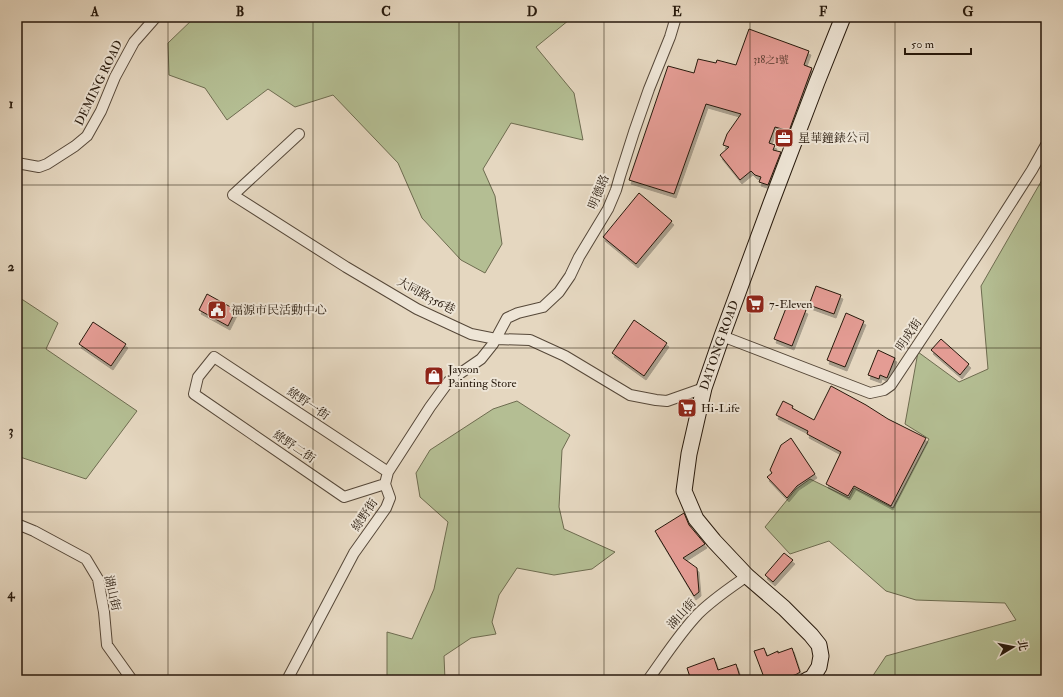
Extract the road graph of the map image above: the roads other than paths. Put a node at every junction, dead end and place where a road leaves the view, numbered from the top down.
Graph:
1 (156, 17) edge
2 (676, 17) edge
3 (843, 17) edge
4 (298, 134) dead end
5 (1046, 145) edge
6 (17, 163) edge
7 (722, 336) junction
8 (496, 339) junction
9 (704, 388) junction
10 (194, 394) joint
11 (388, 472) junction
12 (385, 484) junction
13 (17, 524) edge
14 (747, 576) junction
15 (132, 680) edge
16 (286, 680) edge
17 (648, 680) edge
18 (807, 680) edge

1 - 6 street, DEMING ROAD
2 - 8 street, 明德路
3 - 7 street, DATONG ROAD
4 - 8 street, 大同路356巷
5 - 7 street, 明成街
7 - 9 street, DATONG ROAD
8 - 9 street, 大同路356巷
8 - 11 street, 綠野街
9 - 14 street, DATONG ROAD
10 - 11 street, 綠野一街
10 - 12 street, 綠野二街
11 - 12 street, 綠野街
12 - 16 street, 綠野街
13 - 15 street, 湖山街
14 - 17 street, 湖山街
14 - 18 street, DATONG ROAD

